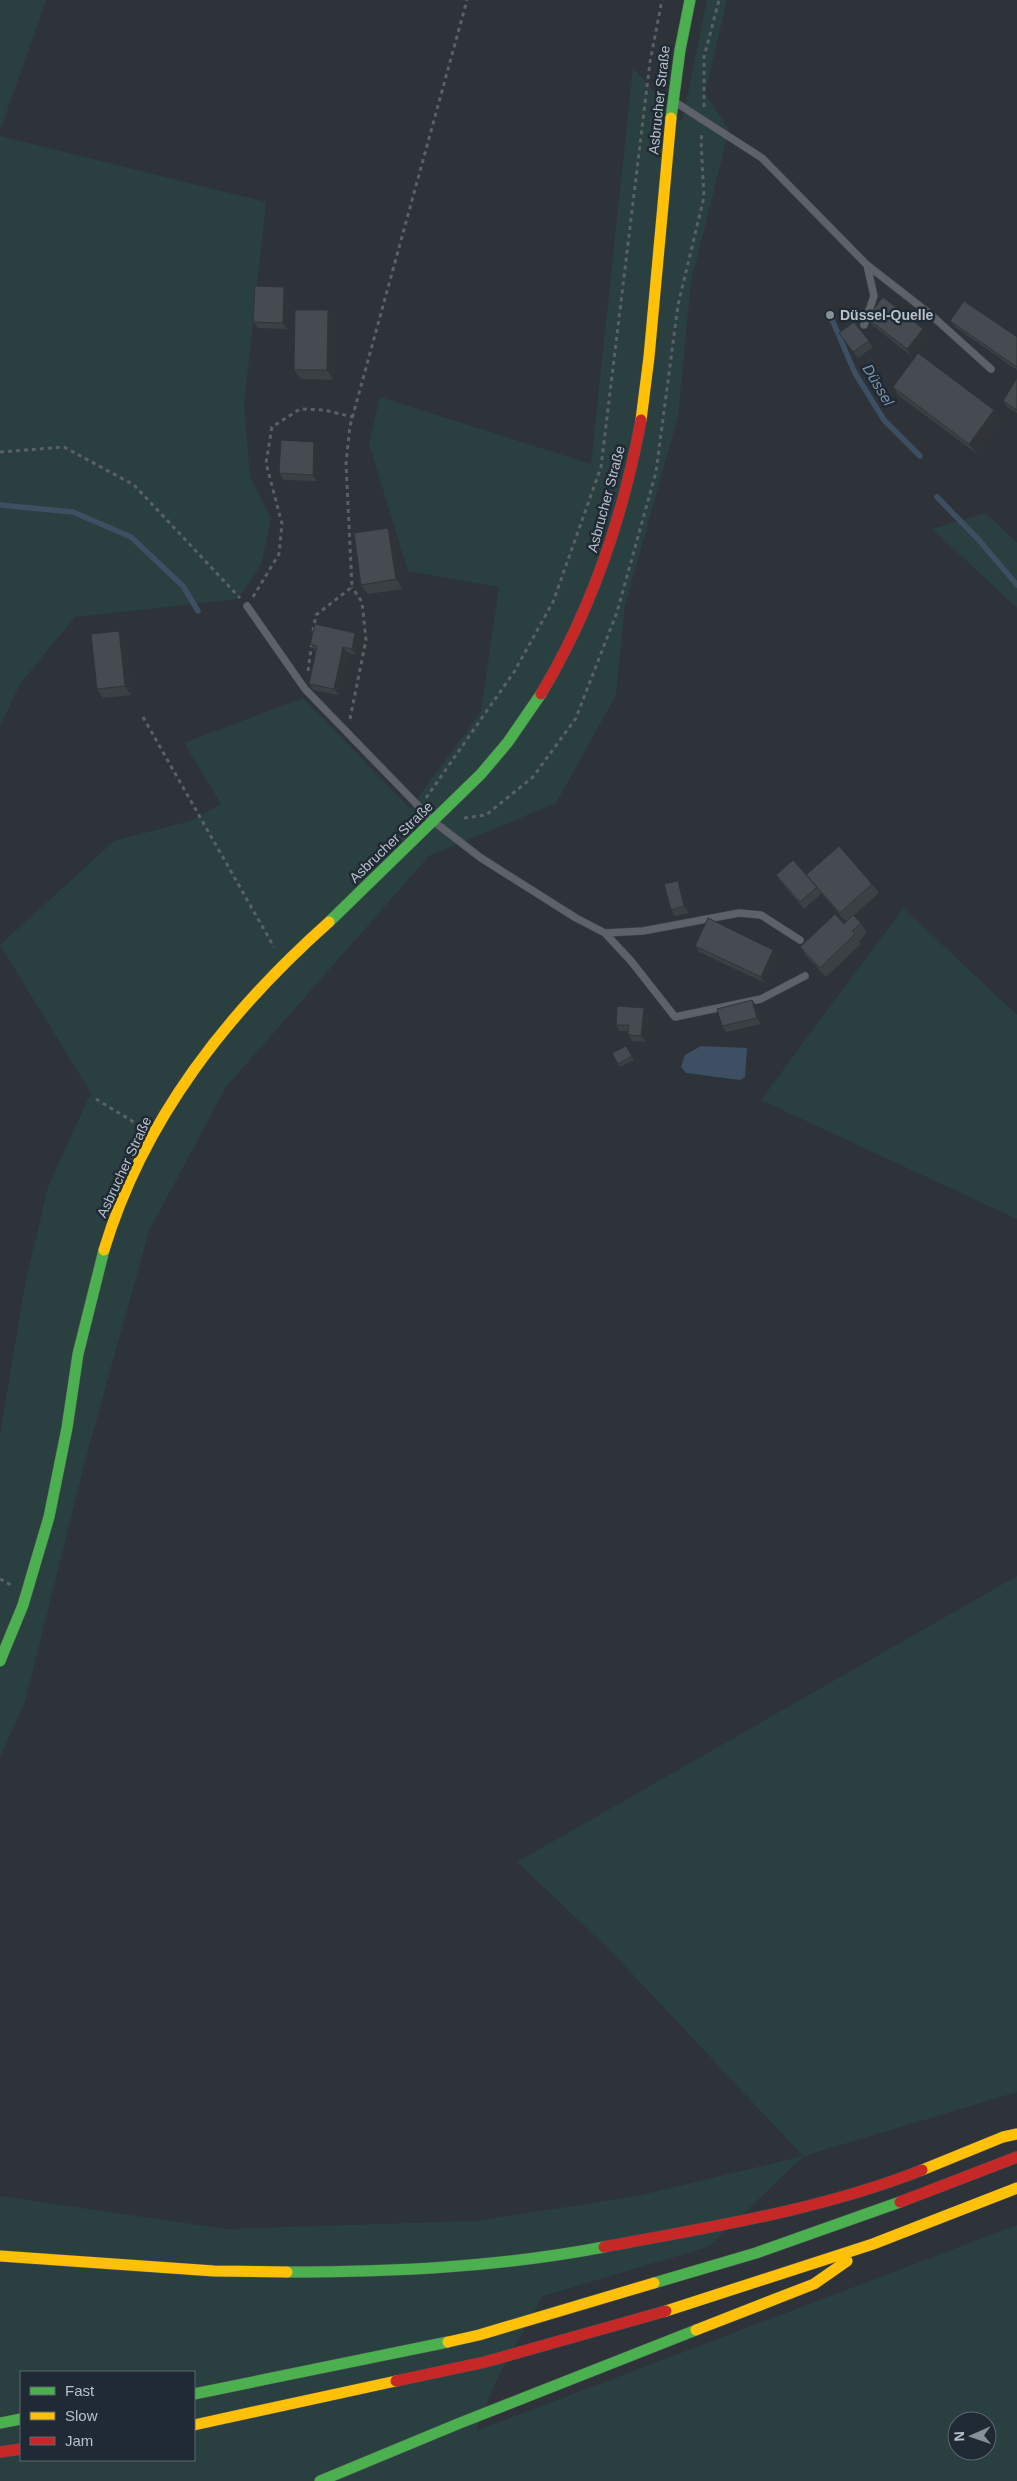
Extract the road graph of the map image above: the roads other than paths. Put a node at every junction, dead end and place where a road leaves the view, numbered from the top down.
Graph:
1 (690, 0) edge
2 (673, 101) junction
3 (867, 265) junction
4 (864, 325) dead end
5 (991, 370) dead end
6 (248, 606) road end
7 (434, 821) junction
8 (605, 933) junction
9 (800, 940) dead end
10 (805, 976) dead end
11 (0, 1661) edge
12 (1017, 2134) edge
13 (1017, 2157) edge
14 (1017, 2188) edge
15 (873, 2244) junction
16 (0, 2256) edge
17 (195, 2394) edge
18 (20, 2419) edge
19 (0, 2422) edge
20 (195, 2425) edge
21 (20, 2449) edge
22 (0, 2452) edge
23 (320, 2481) edge

1 - 2 main road, Asbrucher Straße
2 - 3 lane
2 - 7 main road, Asbrucher Straße
3 - 4 lane
3 - 5 lane
6 - 7 lane
7 - 8 lane
7 - 11 main road, Asbrucher Straße
8 - 9 lane
8 - 10 lane
12 - 16 main road
13 - 17 main road
14 - 15 main road
15 - 20 main road
15 - 23 main road
18 - 19 main road
21 - 22 main road

